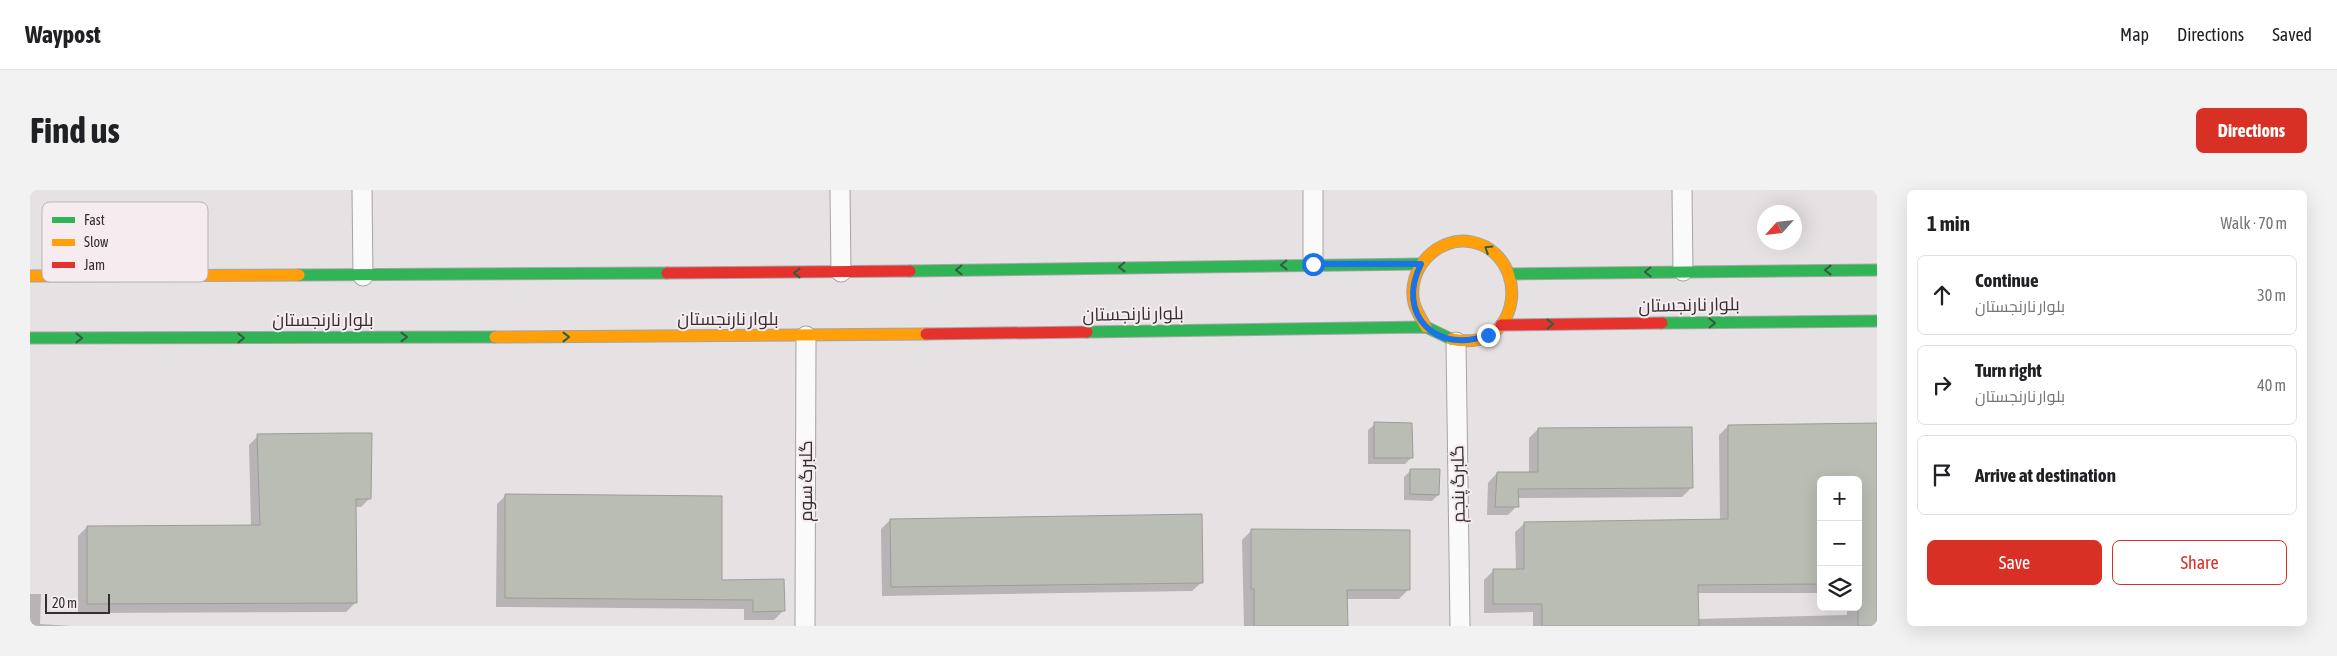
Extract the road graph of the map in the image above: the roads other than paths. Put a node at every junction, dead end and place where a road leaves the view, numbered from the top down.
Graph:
1 (362, 190) edge
2 (840, 190) edge
3 (1313, 190) edge
4 (1682, 190) edge
5 (1313, 264) junction
6 (1421, 264) junction
7 (1877, 270) edge
8 (1683, 271) junction
9 (842, 272) junction
10 (1510, 274) junction
11 (208, 276) edge
12 (363, 276) junction
13 (1877, 321) edge
14 (1501, 325) junction
15 (1426, 327) junction
16 (806, 336) junction
17 (30, 338) edge
18 (1456, 342) junction
19 (805, 626) edge
20 (1460, 626) edge

1 - 12 street
2 - 9 street
3 - 5 street
4 - 8 street
5 - 6 street
5 -> 9 street
10 -> 6 street
6 - 15 street
7 -> 8 street, بلوار نارنجستان
8 -> 10 street, بلوار نارنجستان
9 -> 12 street
10 - 14 street
11 - 12 street
14 -> 13 street, بلوار نارنجستان
14 - 18 street
15 - 16 street, بلوار نارنجستان
15 - 18 street
17 -> 16 street, بلوار نارنجستان
16 - 19 street, گلبرگ سوم
18 - 20 street, گلبرگ پنجم

